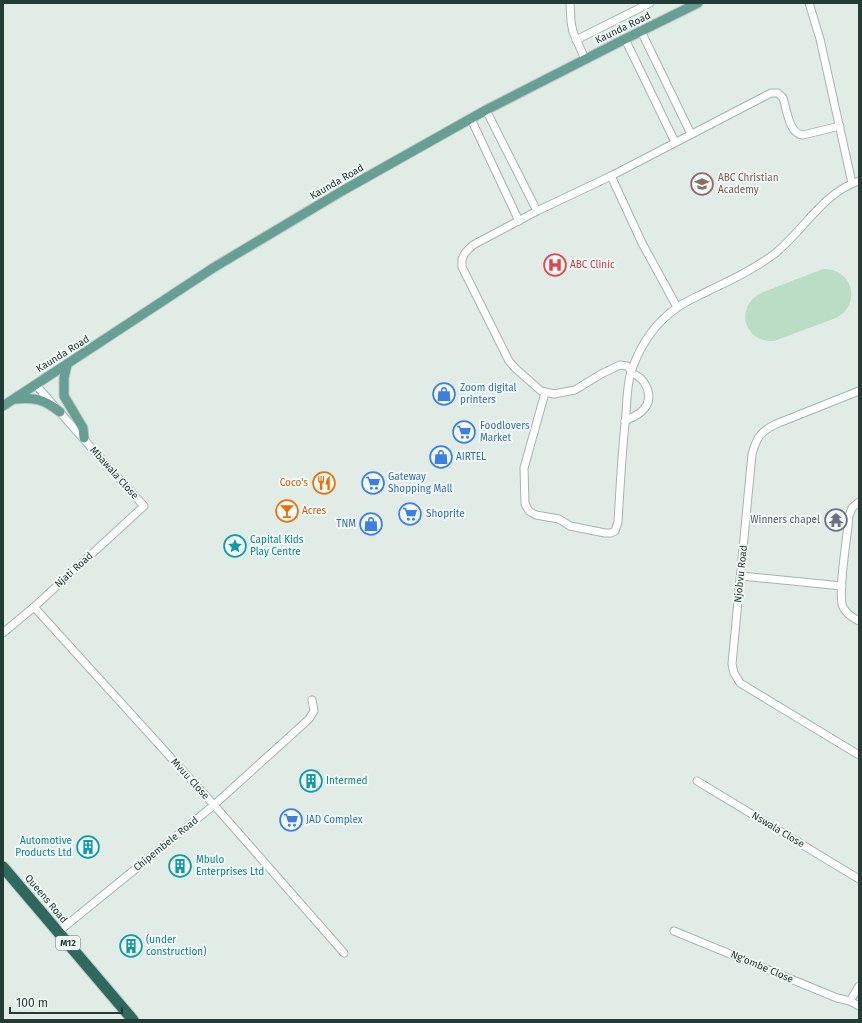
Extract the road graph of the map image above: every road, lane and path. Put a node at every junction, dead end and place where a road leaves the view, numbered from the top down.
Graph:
1 (570, 3) edge
2 (650, 3) edge
3 (698, 3) edge
4 (809, 3) edge
5 (640, 31) junction
6 (625, 39) junction
7 (576, 40) junction
8 (585, 59) junction
9 (486, 110) junction
10 (471, 118) junction
11 (840, 126) junction
12 (690, 134) junction
13 (675, 142) junction
14 (611, 176) junction
15 (856, 182) edge
16 (537, 211) junction
17 (519, 220) junction
18 (677, 307) junction
19 (67, 365) junction
20 (631, 372) junction
21 (35, 384) junction
22 (859, 391) edge
23 (545, 393) junction
24 (14, 399) junction
25 (3, 406) edge
26 (60, 412) junction
27 (625, 421) junction
28 (84, 438) junction
29 (859, 502) edge
30 (144, 506) joint
31 (741, 576) junction
32 (842, 586) junction
33 (34, 607) junction
34 (859, 621) edge
35 (3, 633) edge
36 (312, 700) dead end
37 (859, 755) edge
38 (697, 781) dead end
39 (214, 804) junction
40 (3, 867) edge
41 (859, 879) edge
42 (674, 930) dead end
43 (58, 932) junction
44 (344, 953) dead end
45 (859, 986) edge
46 (850, 1001) junction
47 (859, 1006) edge
48 (133, 1020) edge

1 - 7 street
2 - 7 street
3 - 5 main road, Kaunda Road
4 - 11 street
5 - 6 main road, Kaunda Road
5 - 12 street
6 - 8 main road, Kaunda Road
6 - 13 street
7 - 8 street
8 - 9 main road, Kaunda Road
9 - 10 main road, Kaunda Road
9 - 16 street
10 - 17 street
10 - 19 main road, Kaunda Road
11 - 12 street
11 - 15 street
12 - 13 street
13 - 14 street
14 - 16 street
14 - 18 street
15 - 18 street
16 - 17 street
17 - 23 street
18 - 20 street
19 - 21 main road, Kaunda Road
19 - 28 main road
20 - 23 street
20 - 27 street
20 - 27 street
21 - 24 main road, Kaunda Road
21 - 26 street, Mbawala Close
22 - 31 street, Njobvu Road
23 - 27 street
24 - 25 main road, Kaunda Road
24 - 26 main road
26 - 28 street, Mbawala Close
28 - 30 street, Mbawala Close
29 - 32 street
30 - 33 street, Njati Road
31 - 32 street
31 - 37 street, Njobvu Road
32 - 34 street
33 - 35 street, Njati Road
33 - 39 street, Mvuu Close
36 - 39 street, Chipembele Road
38 - 41 street, Nswala Close
39 - 43 street, Chipembele Road
39 - 44 street, Mvuu Close
40 - 43 highway, Queens Road / M12
42 - 46 street, Ng'ombe Close
43 - 48 highway, Queens Road / M12
45 - 46 street
46 - 47 street, Ng'ombe Close

